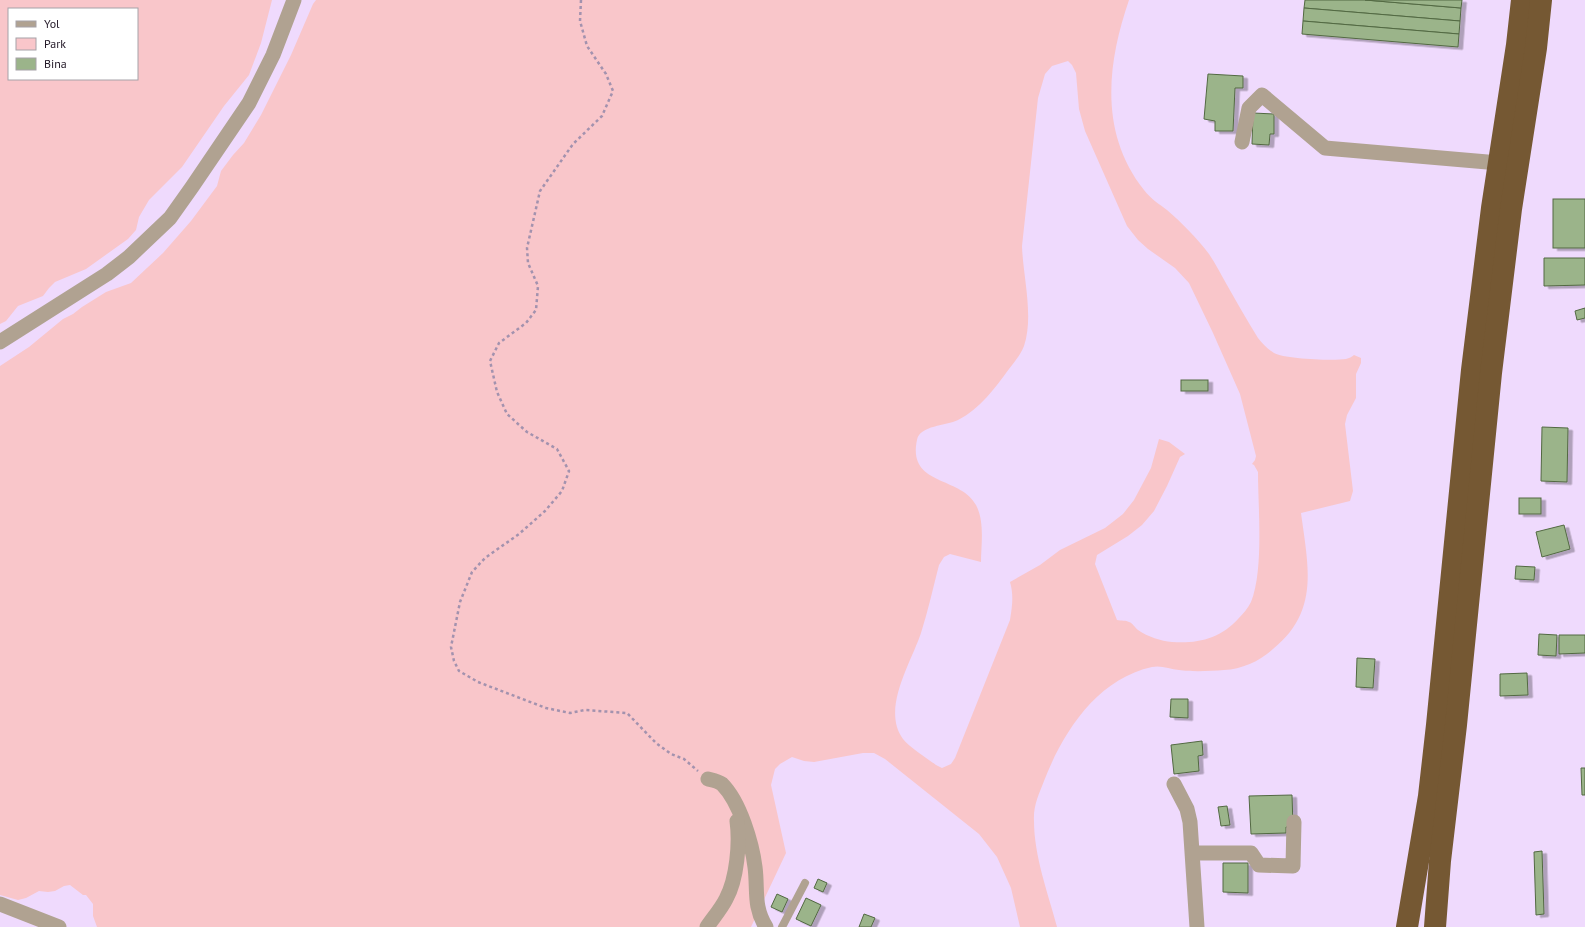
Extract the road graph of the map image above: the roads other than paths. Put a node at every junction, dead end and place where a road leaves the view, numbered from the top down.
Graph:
1 (294, 0) edge
2 (1522, 0) edge
3 (1541, 0) edge
4 (1242, 142) dead end
5 (1499, 163) junction
6 (0, 342) edge
7 (708, 779) road end
8 (1174, 784) dead end
9 (734, 802) junction
10 (1294, 822) dead end
11 (1193, 853) junction
12 (805, 883) dead end
13 (0, 904) edge
14 (59, 927) edge
15 (707, 927) edge
16 (766, 927) edge
17 (782, 927) edge
18 (1197, 927) edge
19 (1407, 927) edge
20 (1435, 927) edge

1 - 6 street
2 - 5 highway
3 - 20 highway
4 - 5 street
5 - 19 highway
7 - 9 street
8 - 11 street
9 - 15 street
9 - 16 street
10 - 11 street
11 - 18 street
12 - 17 lane
13 - 14 street

